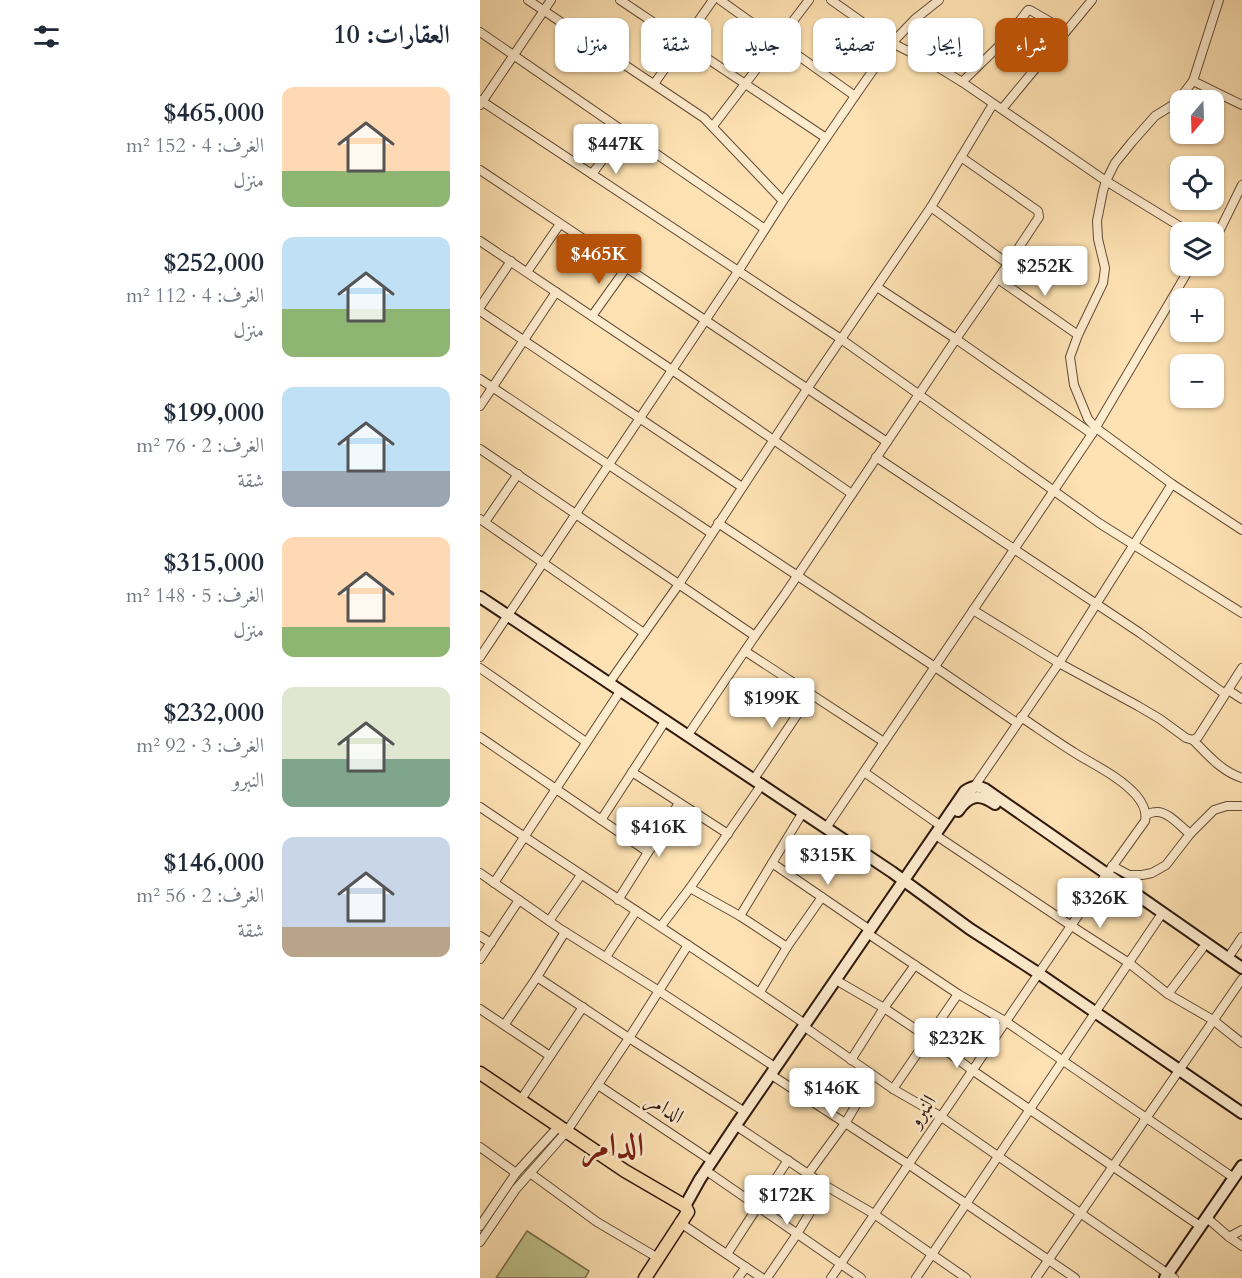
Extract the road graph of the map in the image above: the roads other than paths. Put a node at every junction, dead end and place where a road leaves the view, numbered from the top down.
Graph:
1 (528, 0) edge
2 (551, 0) edge
3 (620, 0) edge
4 (713, 0) edge
5 (720, 0) edge
6 (808, 0) edge
7 (831, 0) edge
8 (939, 0) edge
9 (1092, 0) edge
10 (1219, 0) edge
11 (543, 11) junction
12 (646, 18) edge
13 (700, 18) edge
14 (746, 18) edge
15 (794, 18) edge
16 (857, 18) edge
17 (1022, 18) edge
18 (1043, 18) edge
19 (1068, 30) edge
20 (480, 32) edge
21 (896, 39) edge
22 (896, 45) edge
23 (995, 50) edge
24 (514, 55) junction
25 (801, 57) edge
26 (711, 62) edge
27 (662, 72) edge
28 (754, 72) edge
29 (872, 72) edge
30 (1033, 72) edge
31 (1193, 81) junction
32 (962, 82) junction
33 (654, 84) junction
34 (745, 85) junction
35 (855, 96) junction
36 (481, 102) edge
37 (993, 104) junction
38 (1242, 105) edge
39 (1002, 109) junction
40 (713, 126) junction
41 (624, 131) junction
42 (826, 138) junction
43 (961, 157) junction
44 (480, 170) edge
45 (592, 174) junction
46 (1106, 181) junction
47 (1242, 185) edge
48 (783, 201) junction
49 (931, 207) junction
50 (1173, 222) edge
51 (1224, 222) edge
52 (560, 224) junction
53 (765, 229) junction
54 (480, 241) edge
55 (511, 261) junction
56 (1008, 264) junction
57 (627, 267) junction
58 (739, 270) junction
59 (527, 272) junction
60 (1185, 276) edge
61 (998, 279) junction
62 (877, 287) junction
63 (556, 292) junction
64 (480, 309) edge
65 (592, 316) junction
66 (705, 320) junction
67 (1078, 335) junction
68 (841, 339) junction
69 (956, 339) junction
70 (524, 341) junction
71 (672, 370) junction
72 (480, 379) edge
73 (493, 387) junction
74 (807, 389) junction
75 (920, 394) junction
76 (480, 406) edge
77 (640, 418) junction
78 (1094, 431) junction
79 (773, 440) junction
80 (887, 442) junction
81 (480, 449) edge
82 (876, 457) junction
83 (608, 464) junction
84 (518, 474) junction
85 (1172, 484) junction
86 (742, 487) junction
87 (1055, 490) junction
88 (852, 494) junction
89 (575, 513) junction
90 (482, 521) edge
91 (718, 523) junction
92 (1242, 530) edge
93 (711, 533) junction
94 (1134, 544) junction
95 (1014, 550) junction
96 (543, 562) junction
97 (797, 575) junction
98 (679, 584) junction
99 (480, 597) edge
100 (1096, 604) junction
101 (974, 610) junction
102 (1242, 613) edge
103 (507, 615) junction
104 (644, 633) junction
105 (755, 636) junction
106 (745, 651) junction
107 (480, 657) edge
108 (1059, 663) junction
109 (935, 667) junction
110 (1242, 668) edge
111 (480, 669) edge
112 (609, 682) junction
113 (621, 690) junction
114 (1227, 692) junction
115 (811, 694) junction
116 (1242, 699) edge
117 (666, 720) junction
118 (1019, 720) junction
119 (688, 735) junction
120 (480, 737) edge
121 (1193, 740) junction
122 (586, 742) junction
123 (884, 742) junction
124 (632, 772) junction
125 (864, 772) junction
126 (1242, 778) edge
127 (758, 781) junction
128 (974, 787) junction
129 (555, 789) junction
130 (679, 803) junction
131 (963, 804) junction
132 (1242, 806) edge
133 (480, 807) edge
134 (804, 812) junction
135 (1146, 815) junction
136 (601, 820) junction
137 (941, 826) junction
138 (826, 828) junction
139 (728, 834) junction
140 (1190, 834) junction
141 (524, 837) junction
142 (940, 838) junction
143 (648, 852) junction
144 (772, 864) junction
145 (1108, 872) junction
146 (480, 873) edge
147 (581, 875) junction
148 (907, 882) junction
149 (494, 883) junction
150 (690, 888) junction
151 (822, 897) junction
152 (519, 900) junction
153 (618, 900) junction
154 (636, 911) junction
155 (740, 915) junction
156 (1161, 915) junction
157 (549, 921) junction
158 (1070, 925) junction
159 (661, 927) junction
160 (565, 932) junction
161 (872, 934) junction
162 (480, 936) edge
163 (1242, 937) edge
164 (491, 943) junction
165 (688, 945) junction
166 (787, 946) junction
167 (1202, 949) junction
168 (606, 957) junction
169 (1228, 958) junction
170 (480, 959) edge
171 (1129, 963) junction
172 (915, 965) junction
173 (1242, 969) edge
174 (1038, 973) junction
175 (537, 977) junction
176 (1242, 979) edge
177 (841, 983) junction
178 (659, 991) junction
179 (760, 992) junction
180 (958, 994) junction
181 (1168, 994) junction
182 (583, 1007) junction
183 (480, 1008) edge
184 (884, 1008) junction
185 (1095, 1013) junction
186 (1213, 1020) junction
187 (1005, 1021) junction
188 (505, 1024) junction
189 (807, 1027) junction
190 (629, 1038) junction
191 (929, 1038) junction
192 (1242, 1043) edge
193 (550, 1056) junction
194 (851, 1060) junction
195 (1063, 1061) junction
196 (972, 1070) junction
197 (1178, 1070) junction
198 (775, 1073) junction
199 (480, 1074) edge
200 (873, 1076) junction
201 (480, 1082) edge
202 (598, 1085) junction
203 (893, 1089) junction
204 (523, 1102) junction
205 (1030, 1109) junction
206 (745, 1112) junction
207 (1242, 1113) edge
208 (940, 1116) junction
209 (1146, 1117) junction
210 (846, 1122) junction
211 (741, 1129) junction
212 (561, 1132) junction
213 (480, 1147) edge
214 (998, 1156) junction
215 (788, 1160) junction
216 (712, 1161) junction
217 (908, 1164) junction
218 (1112, 1166) junction
219 (1242, 1166) edge
220 (516, 1173) junction
221 (530, 1173) junction
222 (711, 1174) junction
223 (808, 1174) junction
224 (1234, 1178) junction
225 (826, 1186) junction
226 (966, 1204) junction
227 (758, 1207) junction
228 (1081, 1213) junction
229 (874, 1214) junction
230 (683, 1215) junction
231 (1203, 1221) junction
232 (480, 1226) edge
233 (1242, 1230) edge
234 (797, 1234) junction
235 (1229, 1237) junction
236 (480, 1242) edge
237 (1242, 1246) edge
238 (727, 1254) junction
239 (932, 1254) junction
240 (653, 1255) junction
241 (1048, 1260) junction
242 (841, 1264) junction
243 (746, 1268) junction
244 (651, 1276) edge
245 (1169, 1276) edge
246 (638, 1278) edge
247 (738, 1278) edge
248 (762, 1278) edge
249 (767, 1278) edge
250 (831, 1278) edge
251 (861, 1278) edge
252 (916, 1278) edge
253 (966, 1278) edge
254 (1036, 1278) edge
255 (1075, 1278) edge

1 - 11 street
2 - 11 street
3 - 12 street
4 - 13 street
5 - 14 street
6 - 15 street
7 - 16 street
8 - 21 street
9 - 19 street
10 - 31 street
11 - 24 street
11 - 33 street
17 - 18 street
20 - 24 street
22 - 32 street
23 - 32 street
24 - 36 street
24 - 41 street
25 - 35 street
26 - 34 street
27 - 33 street
28 - 34 street
29 - 35 street
30 - 39 street
31 - 38 street
31 - 46 street
32 - 37 street
33 - 40 street
34 - 40 street
34 - 42 street
35 - 42 street
36 - 45 street
37 - 39 street
37 - 43 street
39 - 46 street
40 - 48 street
41 - 45 street
41 - 53 street
42 - 48 street
43 - 49 street
43 - 56 street
44 - 52 street
45 - 58 street
46 - 50 street
46 - 67 street
47 - 51 street
48 - 53 street
49 - 56 street
49 - 62 street
52 - 57 street
52 - 59 street
53 - 58 street
54 - 55 street
55 - 59 street
55 - 64 street
56 - 61 street
57 - 65 street
57 - 66 street
58 - 66 street
58 - 68 street
59 - 63 street
60 - 78 street
61 - 67 street
61 - 69 street
62 - 68 street
62 - 69 street
63 - 65 street
63 - 70 street
64 - 70 street
65 - 71 street
66 - 71 street
66 - 74 street
67 - 78 street
68 - 74 street
68 - 75 street
69 - 75 street
69 - 78 street
70 - 73 street
70 - 77 street
71 - 77 street
71 - 79 street
72 - 73 street
73 - 76 street
73 - 83 street
74 - 79 street
74 - 80 street
75 - 80 street
75 - 87 street
77 - 83 street
77 - 86 street
78 - 85 street
78 - 87 street
79 - 86 street
79 - 88 street
80 - 82 street
81 - 84 street
82 - 88 street
82 - 95 street
83 - 89 street
83 - 93 street
84 - 89 street
84 - 90 street
85 - 92 street
85 - 94 street
86 - 91 street
87 - 94 street
87 - 95 street
88 - 97 street
89 - 96 street
89 - 98 street
90 - 96 street
91 - 93 street
91 - 97 street
93 - 98 street
94 - 100 street
94 - 102 street
95 - 100 street
95 - 101 street
96 - 103 street
96 - 104 street
97 - 105 street
97 - 109 street
98 - 104 street
98 - 105 street
99 - 103 street
100 - 108 street
100 - 114 street
101 - 108 street
101 - 109 street
103 - 107 street
103 - 112 street
104 - 112 street
105 - 106 street
106 - 115 street
106 - 119 street
108 - 118 street
108 - 121 street
109 - 118 street
109 - 123 street
110 - 114 street
111 - 122 street
112 - 113 street
113 - 117 street
113 - 122 street
114 - 116 street
114 - 121 street
115 - 123 street
115 - 127 street
117 - 119 street
117 - 124 street
118 - 128 street
118 - 135 street
119 - 127 street
120 - 129 street
121 - 126 street
122 - 129 street
123 - 125 street
124 - 130 street
124 - 136 street
125 - 137 street
125 - 138 street
127 - 134 street
127 - 139 street
128 - 131 street
128 - 137 street
128 - 145 street
129 - 136 street
129 - 141 street
130 - 139 street
130 - 143 street
131 - 142 street
131 - 145 street
132 - 140 street
133 - 141 street
134 - 138 street
134 - 144 street
135 - 140 street
135 - 145 street, النبرو
136 - 143 street
137 - 148 street
138 - 148 street
139 - 150 street
140 - 145 street
141 - 147 street
141 - 149 street
142 - 148 street
142 - 158 street
143 - 153 street
144 - 151 street
144 - 155 street
145 - 156 street
145 - 158 street, النبرو
145 - 169 street
146 - 149 street
147 - 153 street
147 - 157 street
148 - 161 street
148 - 174 street
149 - 152 street
150 - 155 street
150 - 159 street
151 - 161 street
151 - 166 street
152 - 157 street
152 - 164 street
153 - 154 street
154 - 159 street
154 - 168 street
155 - 166 street
156 - 167 street
156 - 171 street
157 - 160 street
158 - 171 street
158 - 174 street, النبرو
159 - 165 street
160 - 168 street
160 - 175 street
161 - 172 street
161 - 177 street
161 - 189 street
162 - 164 street
163 - 169 street
164 - 170 street
165 - 178 street
165 - 179 street
166 - 179 street
167 - 173 street
167 - 181 street
168 - 178 street
169 - 173 street
171 - 181 street
171 - 185 street
172 - 180 street
172 - 184 street
174 - 185 street
174 - 187 street, النبرو
175 - 182 street
175 - 188 street
176 - 186 street
177 - 184 street
177 - 189 street
178 - 190 street
178 - 198 street
179 - 189 street
180 - 187 street
180 - 191 street
181 - 186 street
182 - 190 street
182 - 193 street
183 - 188 street
184 - 191 street
184 - 194 street
185 - 195 street
185 - 197 street
186 - 192 street
186 - 197 street
187 - 195 street
187 - 196 street, النبرو
188 - 193 street
189 - 194 street
189 - 198 street
190 - 202 street
190 - 206 street
191 - 196 street
191 - 203 street
193 - 204 street
194 - 200 street
195 - 205 street
195 - 209 street
196 - 205 street
196 - 208 street, النبرو
197 - 207 street
197 - 209 street
198 - 206 street
198 - 210 street
198 - 211 street
199 - 204 main road
200 - 203 street
200 - 210 street
201 - 212 main road
202 - 212 street
202 - 216 street, الدامر
203 - 208 street
204 - 212 main road
205 - 214 street
205 - 218 street
206 - 216 street
208 - 214 street
208 - 217 street, النبرو
209 - 218 street
209 - 224 street
210 - 217 street
210 - 223 street
211 - 215 street
211 - 222 street
212 - 220 street
212 - 221 street
212 - 230 main road
213 - 220 street
214 - 226 street
214 - 228 street
215 - 223 street
215 - 227 street
216 - 230 street
217 - 226 street
217 - 229 street, النبرو
218 - 228 street
218 - 231 street
219 - 224 street
220 - 232 street
221 - 236 street
221 - 240 street
222 - 227 street
222 - 230 street
223 - 225 street
224 - 231 street
225 - 229 street
225 - 234 street
226 - 239 street
226 - 241 street
227 - 234 street
227 - 238 street
228 - 241 street
228 - 245 street
229 - 239 street
229 - 242 street, النبرو
230 - 238 street
230 - 240 main road
230 - 244 main road
231 - 235 street
231 - 245 street
233 - 235 street
234 - 242 street
234 - 249 street
235 - 237 street
238 - 243 street
239 - 252 street
239 - 253 street
240 - 246 main road
241 - 254 street
241 - 255 street
242 - 250 street, النبرو
242 - 251 street
243 - 247 street
243 - 248 street

